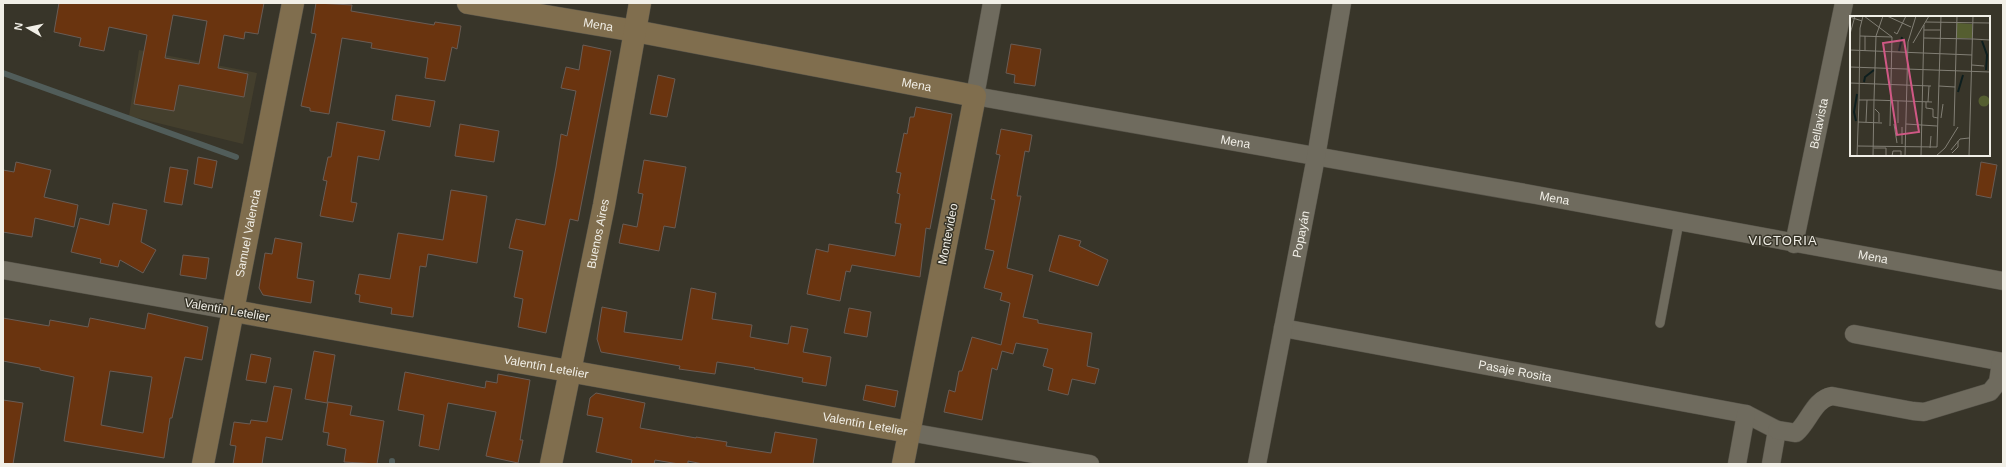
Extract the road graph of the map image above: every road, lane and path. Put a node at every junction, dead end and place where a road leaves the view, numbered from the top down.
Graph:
1 (293, 3) edge
2 (468, 3) edge
3 (640, 3) edge
4 (992, 3) edge
5 (1342, 3) edge
6 (1844, 3) edge
7 (635, 31) junction
8 (975, 96) junction
9 (1316, 157) junction
10 (1679, 222) junction
11 (1794, 244) junction
12 (3, 270) edge
13 (2003, 281) edge
14 (234, 311) junction
15 (1660, 323) dead end
16 (1283, 328) junction
17 (1854, 334) dead end
18 (2002, 362) edge
19 (570, 371) junction
20 (1746, 414) junction
21 (1777, 430) junction
22 (909, 432) junction
23 (203, 464) edge
24 (551, 464) edge
25 (904, 464) edge
26 (1090, 464) edge
27 (1257, 464) edge
28 (1737, 464) edge
29 (1771, 464) edge

1 - 14 street, Samuel Valencia
2 - 7 street, Mena
3 - 7 street, Buenos Aires
4 - 8 street, Montevideo
5 - 9 street, Popayán
6 - 11 street, Bellavista
7 - 8 street, Mena
7 - 19 street, Buenos Aires
8 - 9 street, Mena
8 - 22 street, Montevideo
9 - 10 street, Mena
9 - 16 street, Popayán
10 - 11 street, Mena
10 - 15 lane
11 - 13 street, Mena
12 - 14 street, Valentín Letelier
14 - 19 street, Valentín Letelier
14 - 23 street, Samuel Valencia
16 - 20 street, Pasaje Rosita
16 - 27 street, Popayán
17 - 18 street
18 - 21 street
19 - 22 street, Valentín Letelier
19 - 24 street, Buenos Aires
20 - 21 street
20 - 28 street
21 - 29 street
22 - 25 street, Montevideo
22 - 26 street, Valentín Letelier

